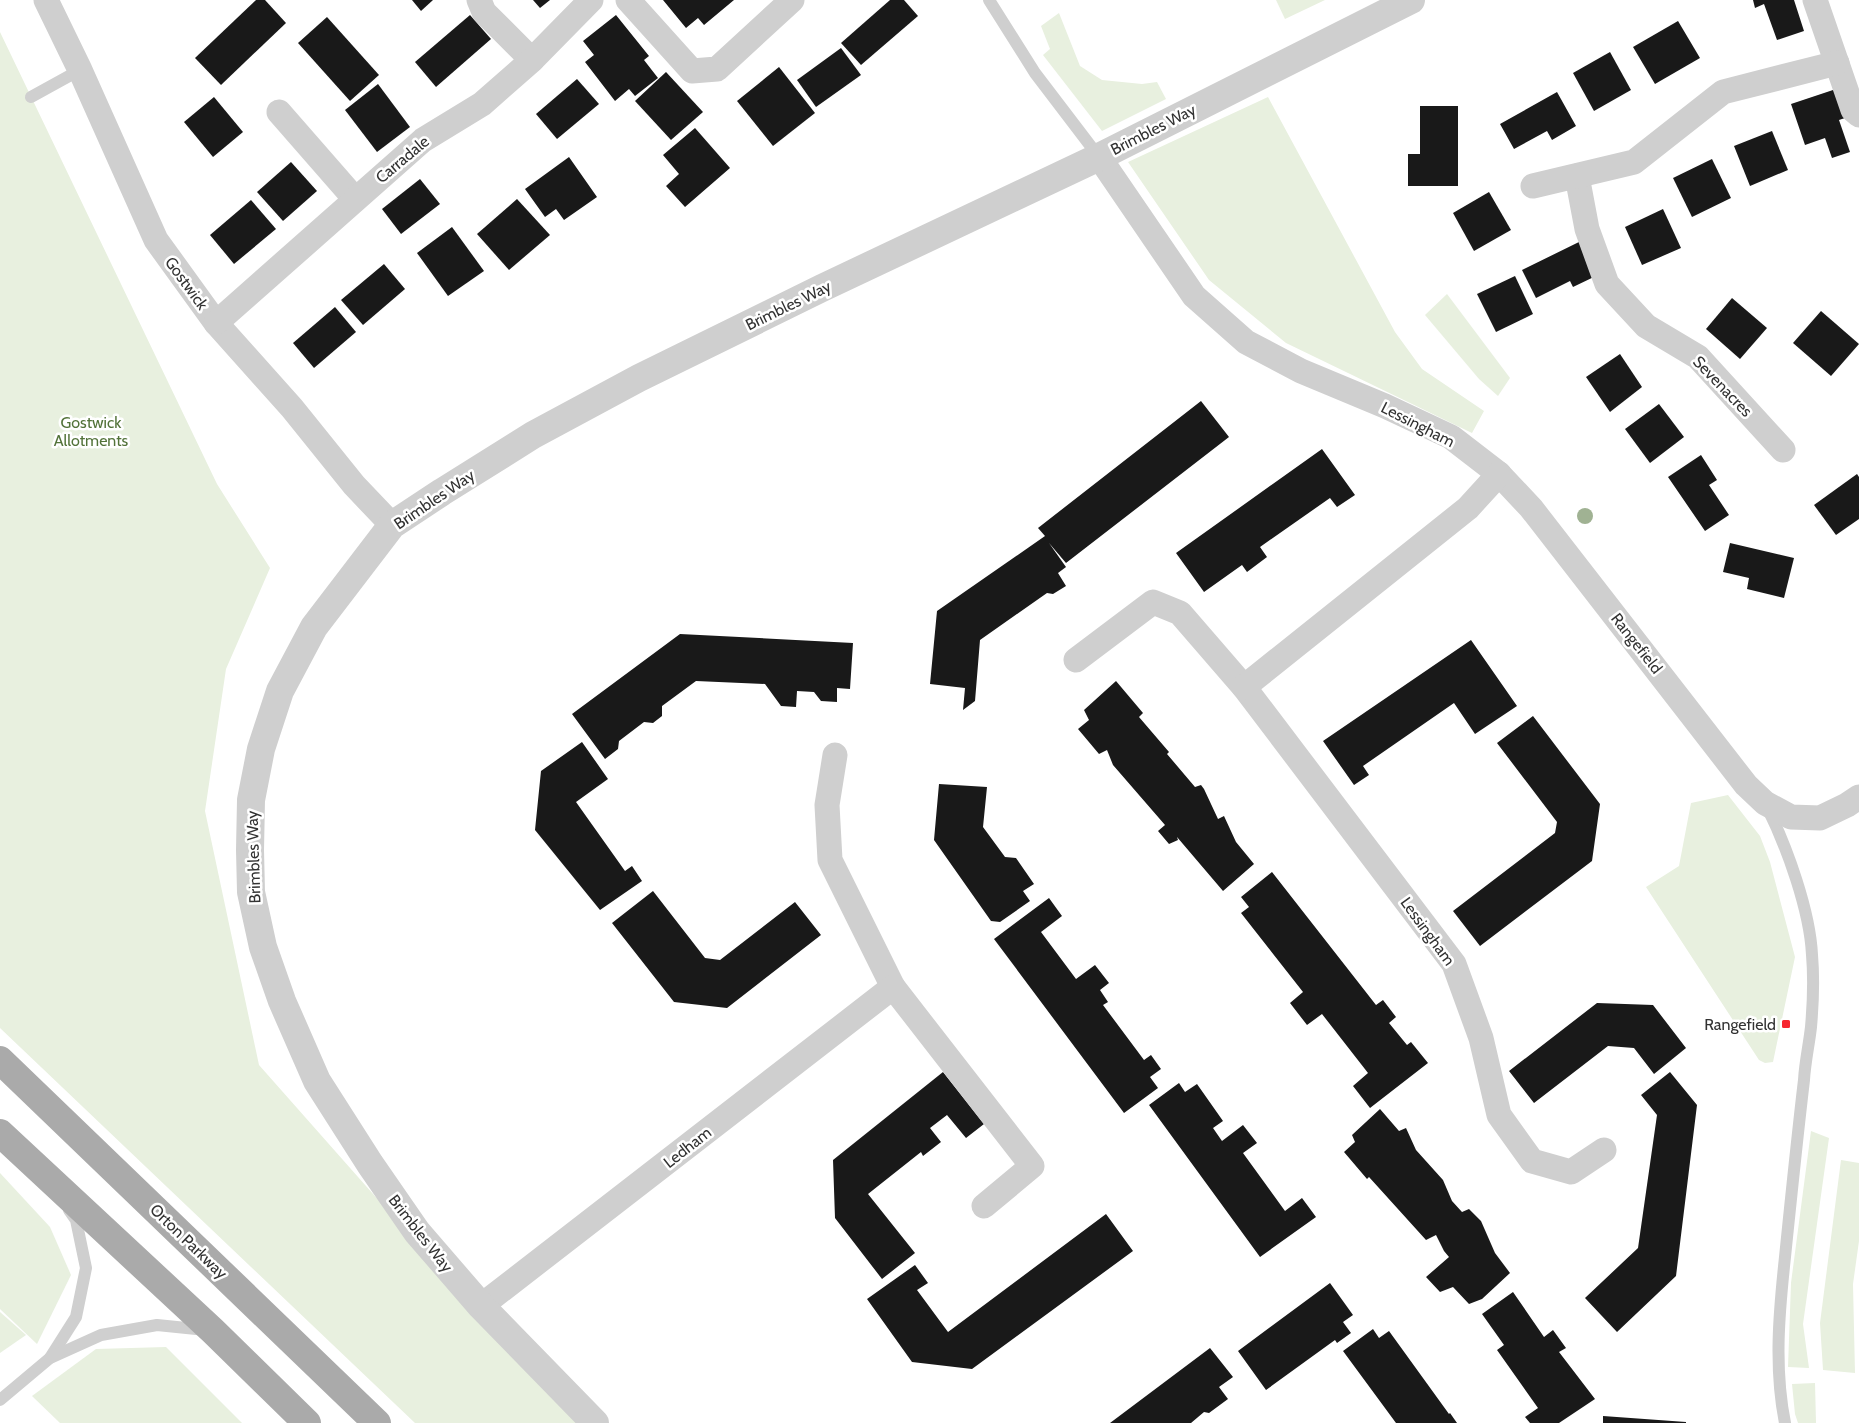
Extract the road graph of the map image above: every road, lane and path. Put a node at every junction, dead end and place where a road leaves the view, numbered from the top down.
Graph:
1 (46, 0) edge
2 (479, 0) edge
3 (591, 0) edge
4 (628, 0) edge
5 (792, 0) edge
6 (989, 0) edge
7 (1410, 0) edge
8 (1815, 0) edge
9 (532, 60) junction
10 (1837, 63) junction
11 (80, 70) junction
12 (31, 97) dead end
13 (279, 112) dead end
14 (1859, 115) edge
15 (1099, 157) junction
16 (1577, 176) junction
17 (1533, 186) dead end
18 (355, 199) junction
19 (216, 323) junction
20 (1783, 450) dead end
21 (1499, 474) junction
22 (392, 525) junction
23 (1076, 660) dead end
24 (1244, 687) junction
25 (836, 755) dead end
26 (1859, 796) edge
27 (1765, 803) junction
28 (893, 988) junction
29 (0, 1060) edge
30 (0, 1133) edge
31 (1604, 1150) dead end
32 (49, 1179) junction
33 (984, 1206) dead end
34 (481, 1306) junction
35 (213, 1331) junction
36 (50, 1358) junction
37 (0, 1400) edge
38 (307, 1423) edge
39 (377, 1423) edge
40 (595, 1423) edge
41 (1785, 1423) edge

1 - 11 street, Gostwick
2 - 9 street
3 - 9 street, Carradale
4 - 5 street
6 - 15 lane
7 - 15 street, Brimbles Way
8 - 10 street
9 - 18 street, Carradale
10 - 14 street
10 - 16 street
11 - 12 lane
11 - 19 street, Gostwick
13 - 18 street
15 - 21 street, Lessingham
15 - 22 street, Brimbles Way
16 - 17 street
16 - 20 street, Sevenacres
18 - 19 street, Carradale
19 - 22 street, Gostwick
21 - 24 street
21 - 27 street, Rangefield
22 - 34 street, Brimbles Way
23 - 24 street, Lessingham
24 - 31 street, Lessingham
25 - 28 street
26 - 27 street, Rangefield
27 - 41 lane
28 - 33 street
28 - 34 street, Ledham
29 - 39 main road, Orton Parkway
30 - 32 main road
32 - 35 main road
32 - 36 lane
34 - 40 street, Brimbles Way
35 - 36 lane
35 - 38 main road
36 - 37 lane

